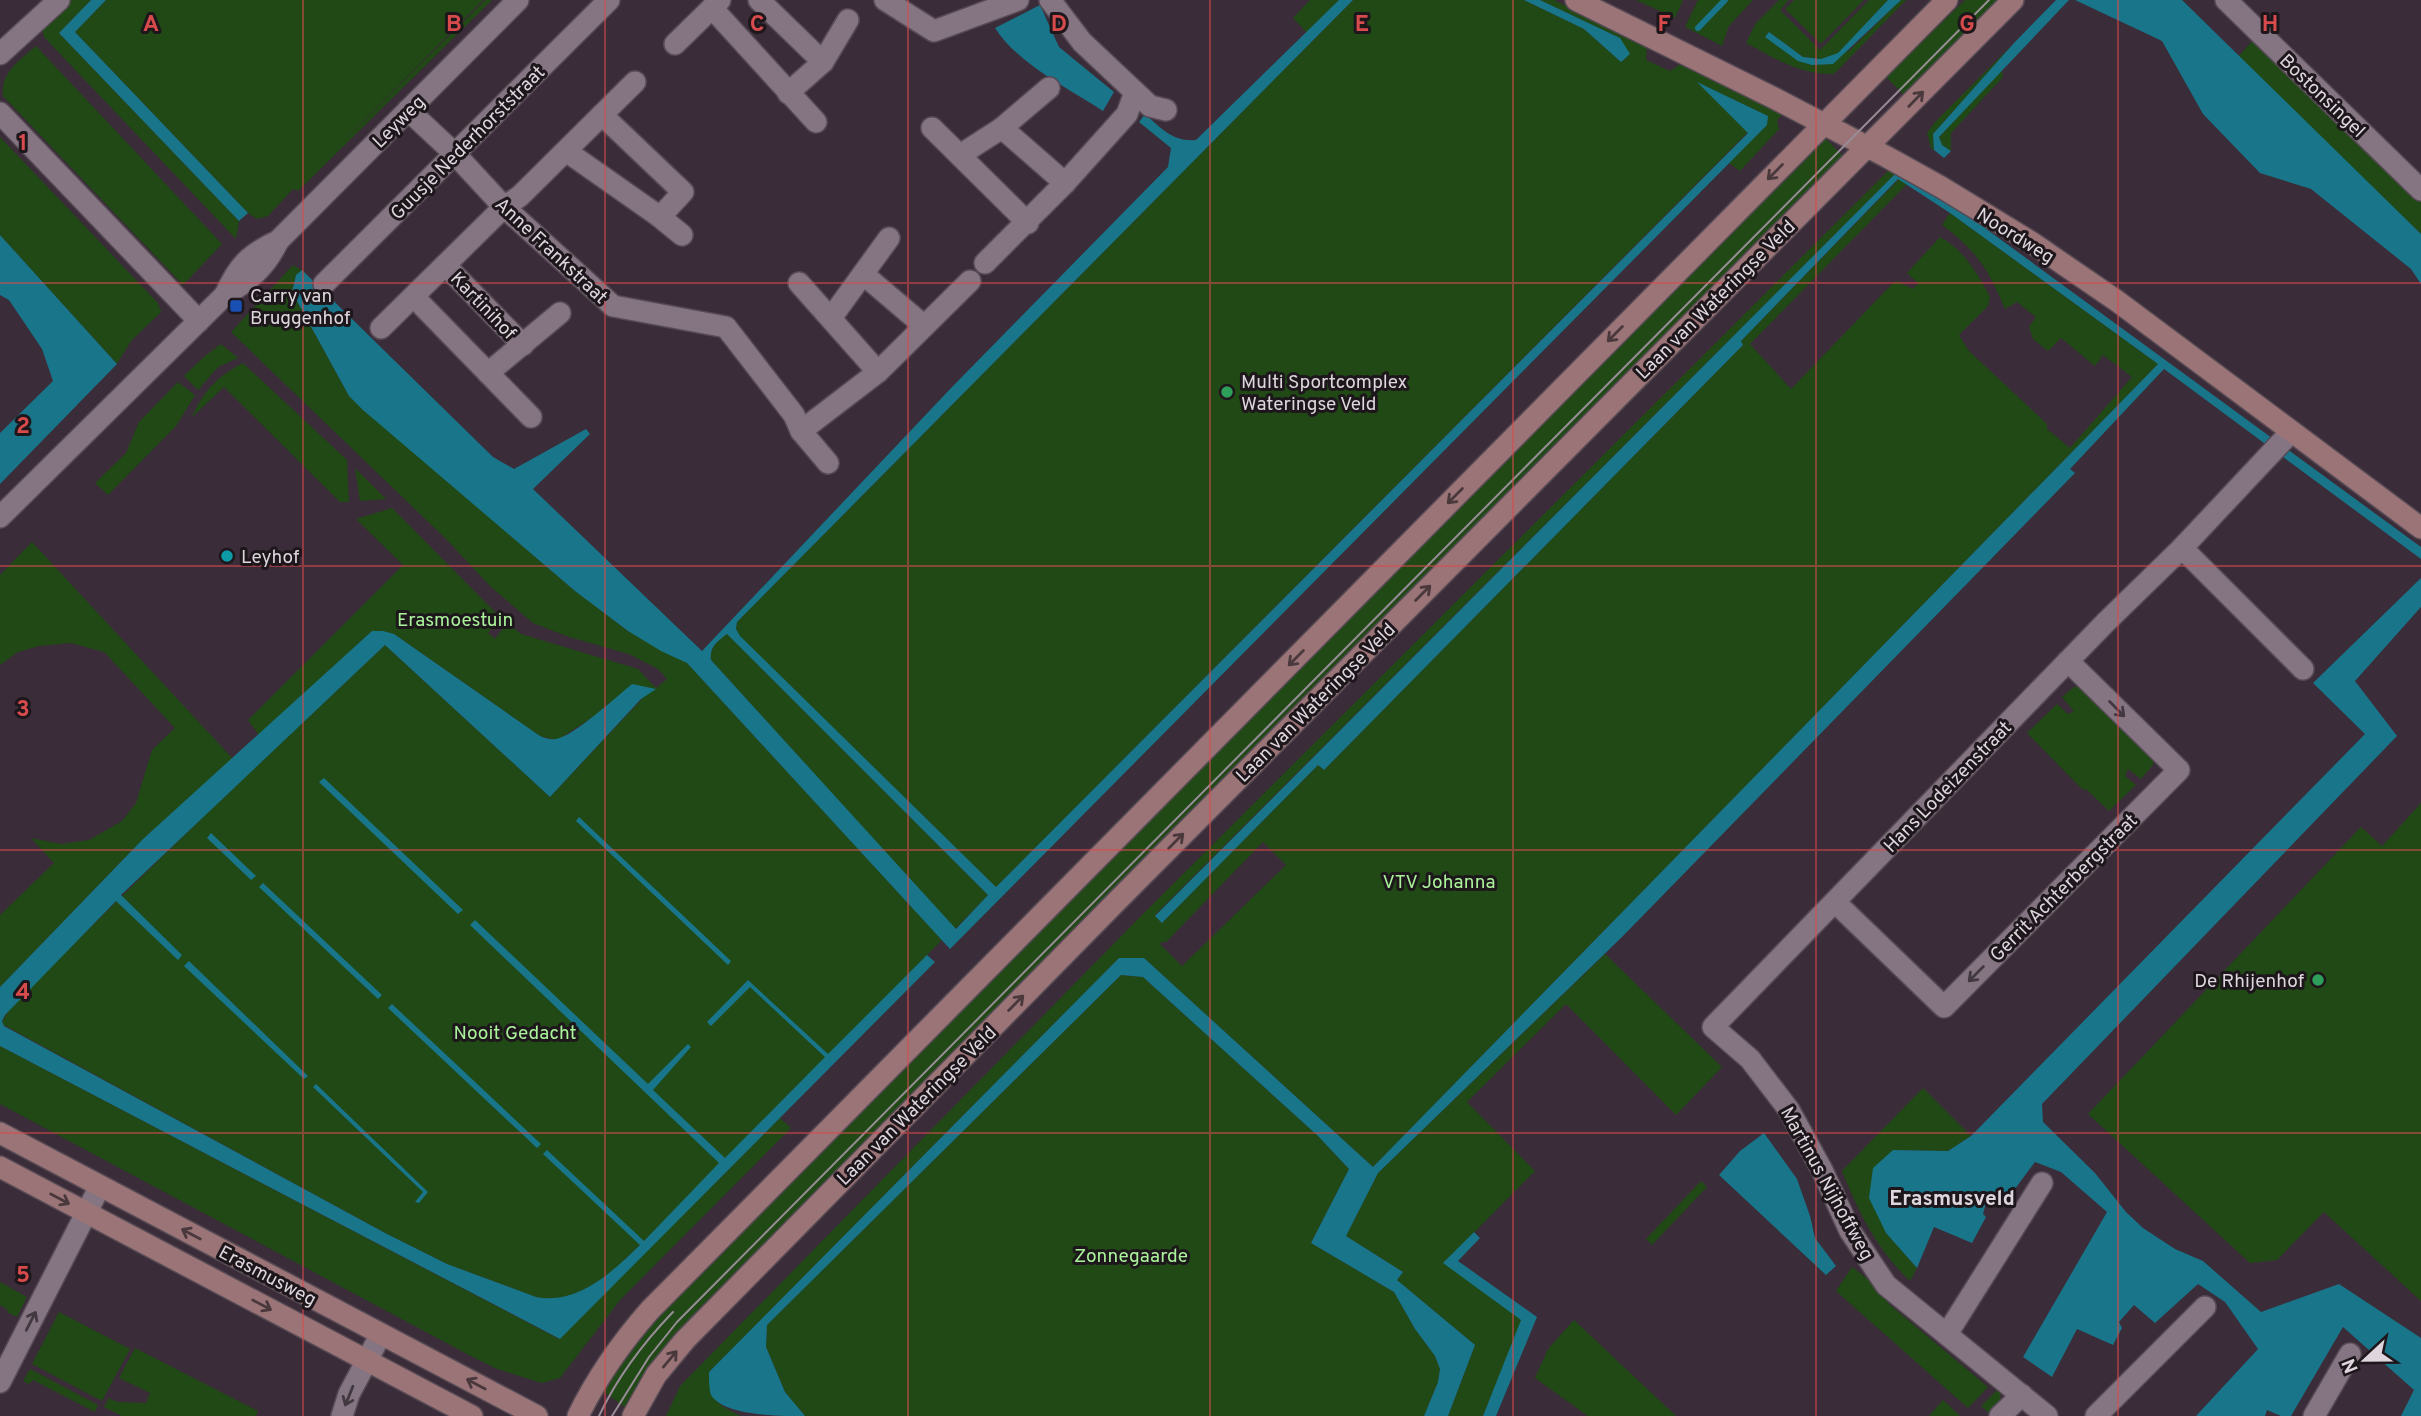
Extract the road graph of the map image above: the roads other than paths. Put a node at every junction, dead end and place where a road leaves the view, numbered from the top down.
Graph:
1 (59, 0) edge
2 (518, 0) edge
3 (608, 0) edge
4 (759, 0) edge
5 (885, 0) edge
6 (1018, 0) edge
7 (1050, 0) edge
8 (1576, 0) edge
9 (1947, 0) edge
10 (2013, 0) edge
11 (2226, 0) edge
12 (716, 4) edge
13 (848, 20) dead end
14 (675, 44) dead end
15 (0, 54) edge
16 (822, 62) junction
17 (635, 82) dead end
18 (1049, 88) dead end
19 (1135, 92) junction
20 (788, 93) junction
21 (408, 110) junction
22 (1166, 110) dead end
23 (0, 113) edge
24 (602, 115) junction
25 (816, 122) dead end
26 (1823, 124) junction
27 (932, 128) dead end
28 (1002, 128) junction
29 (1867, 147) junction
30 (566, 151) junction
31 (454, 154) junction
32 (960, 155) junction
33 (1065, 183) junction
34 (2421, 190) edge
35 (503, 207) junction
36 (660, 217) junction
37 (1028, 223) junction
38 (682, 235) dead end
39 (889, 238) dead end
40 (985, 263) dead end
41 (445, 265) junction
42 (863, 274) junction
43 (970, 281) dead end
44 (799, 283) dead end
45 (324, 284) dead end
46 (414, 297) junction
47 (560, 313) dead end
48 (831, 318) junction
49 (199, 321) junction
50 (923, 325) junction
51 (381, 328) dead end
52 (523, 345) junction
53 (878, 372) junction
54 (488, 373) junction
55 (531, 417) dead end
56 (801, 431) junction
57 (2281, 442) junction
58 (828, 463) dead end
59 (0, 517) edge
60 (2421, 528) edge
61 (2182, 548) junction
62 (2068, 661) junction
63 (2303, 669) dead end
64 (1835, 902) junction
65 (1713, 1027) joint
66 (0, 1133) edge
67 (0, 1167) edge
68 (2042, 1182) dead end
69 (100, 1186) junction
70 (87, 1213) junction
71 (2205, 1307) dead end
72 (381, 1334) junction
73 (1947, 1334) junction
74 (2350, 1354) dead end
75 (367, 1361) junction
76 (0, 1382) edge
77 (2022, 1395) junction
78 (342, 1416) edge
79 (472, 1416) edge
80 (537, 1416) edge
81 (578, 1416) edge
82 (633, 1416) edge
83 (2000, 1416) edge
84 (2048, 1416) edge
85 (2096, 1416) edge
86 (2314, 1416) edge

1 - 15 street
2 - 21 street, Leyweg
3 - 31 street, Guusje Nederhorststraat
4 - 16 street
5 - 6 street
7 - 19 street
8 - 26 street, Noordweg
9 - 26 street
29 -> 10 street, Laan van Wateringse Veld
11 - 34 street, Bostonsingel
12 - 14 street
12 - 20 street
13 - 16 street
16 - 20 street
17 - 24 street, Kartinihof
18 - 28 street
19 - 22 street
19 - 33 street
20 - 25 street
21 - 31 street, Anne Frankstraat
21 - 49 street, Leyweg
23 - 49 street
24 - 30 street, Kartinihof
24 - 36 street
26 - 29 street, Noordweg
26 -> 81 street
27 - 32 street
28 - 32 street
28 - 33 street
29 - 57 street, Noordweg
82 -> 29 street, Laan van Wateringse Veld
30 - 35 street, Kartinihof
30 - 36 street
31 - 35 street, Anne Frankstraat
31 - 45 street, Guusje Nederhorststraat
32 - 37 street
33 - 37 street
35 - 41 street, Kartinihof
35 - 56 street, Anne Frankstraat
36 - 38 street
37 - 40 street
39 - 42 street
41 - 46 street, Kartinihof
41 - 52 street, Kartinihof
42 - 48 street
42 - 50 street
43 - 50 street
44 - 48 street
46 - 51 street, Kartinihof
46 - 54 street
47 - 52 street, Kartinihof
48 - 53 street
49 - 59 street, Leyweg
50 - 53 street
52 - 54 street, Kartinihof
53 - 56 street
54 - 55 street
56 - 58 street, Anne Frankstraat
57 - 60 street, Noordweg
57 - 61 street, Hans Lodeizenstraat
61 - 62 street, Hans Lodeizenstraat
61 - 63 street
62 - 64 street, Hans Lodeizenstraat
62 -> 64 street, Gerrit Achterbergstraat
64 - 65 street, Hans Lodeizenstraat
65 - 73 street, Martinus Nijhoffweg
66 - 69 street, Erasmusweg
67 -> 70 street, Erasmusweg
68 - 73 street
69 - 70 street
72 -> 69 street, Erasmusweg
70 -> 75 street, Erasmusweg
76 -> 70 street
71 - 85 street
72 - 75 street
80 -> 72 street, Erasmusweg
73 - 77 street, Martinus Nijhoffweg
74 - 86 street
75 -> 78 street
75 - 79 street, Erasmusweg
77 - 83 street
77 - 84 street, Martinus Nijhoffweg

